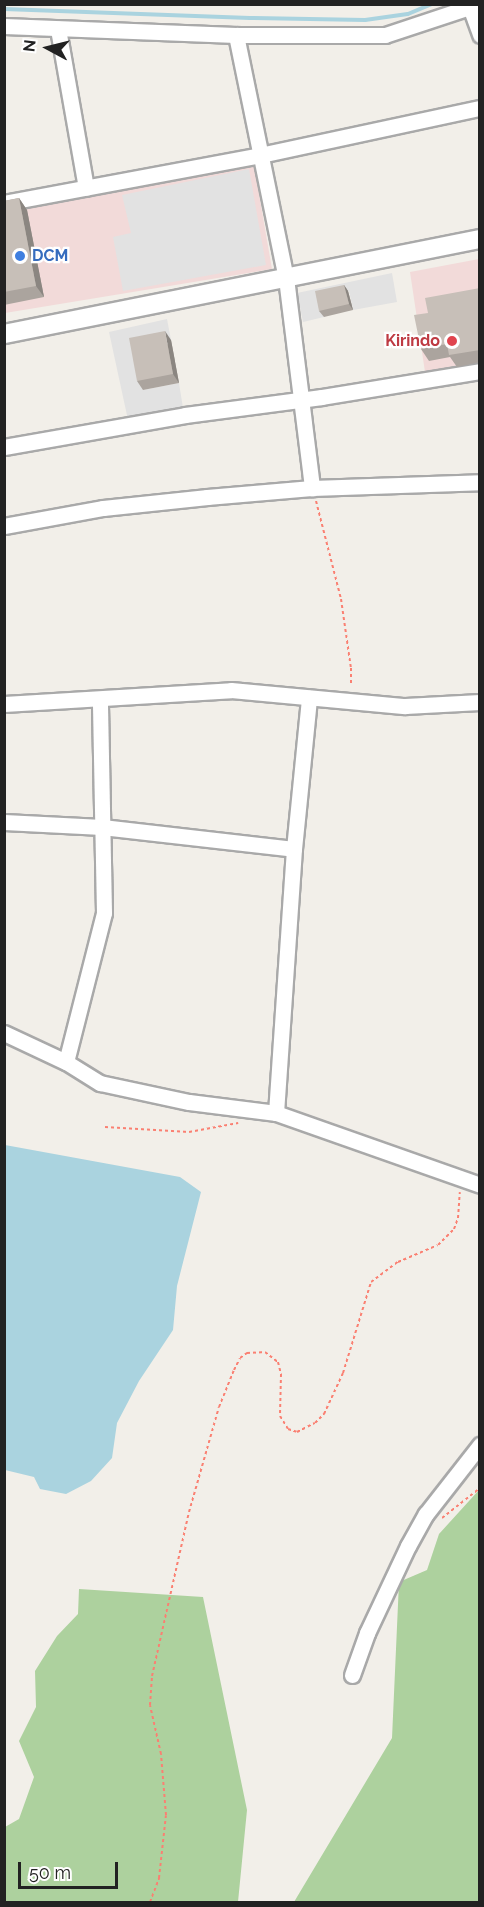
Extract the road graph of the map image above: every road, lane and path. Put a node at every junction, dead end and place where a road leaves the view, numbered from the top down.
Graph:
1 (473, 6) edge
2 (4, 26) edge
3 (58, 29) junction
4 (236, 35) junction
5 (480, 35) edge
6 (480, 108) edge
7 (260, 155) junction
8 (86, 188) junction
9 (4, 203) edge
10 (480, 239) edge
11 (286, 278) junction
12 (4, 334) edge
13 (480, 371) edge
14 (302, 399) junction
15 (4, 447) edge
16 (480, 482) edge
17 (312, 488) junction
18 (4, 526) edge
19 (309, 698) junction
20 (99, 699) junction
21 (351, 701) junction
22 (480, 702) edge
23 (4, 704) edge
24 (4, 822) edge
25 (102, 827) junction
26 (294, 849) junction
27 (4, 1033) edge
28 (66, 1062) junction
29 (276, 1113) junction
30 (242, 1122) dead end
31 (105, 1127) dead end
32 (461, 1178) junction
33 (480, 1185) edge
34 (480, 1445) edge
35 (480, 1488) edge
36 (441, 1518) dead end
37 (352, 1675) dead end
38 (150, 1902) edge

1 - 4 street
1 - 5 street
2 - 3 street
3 - 4 street
3 - 8 street
4 - 7 street
6 - 7 street
7 - 8 street
7 - 11 street
8 - 9 street
10 - 11 street
11 - 12 street
11 - 14 street
13 - 14 street
14 - 15 street
14 - 17 street
16 - 17 street
17 - 18 street
17 - 21 path
19 - 20 street
19 - 21 street
19 - 26 street
20 - 23 street
20 - 25 street
21 - 22 street
24 - 25 street
25 - 26 street
25 - 28 street
26 - 29 street
27 - 28 street
28 - 29 street
29 - 32 street
30 - 31 path
32 - 33 street
32 - 38 path
34 - 37 street
35 - 36 path

